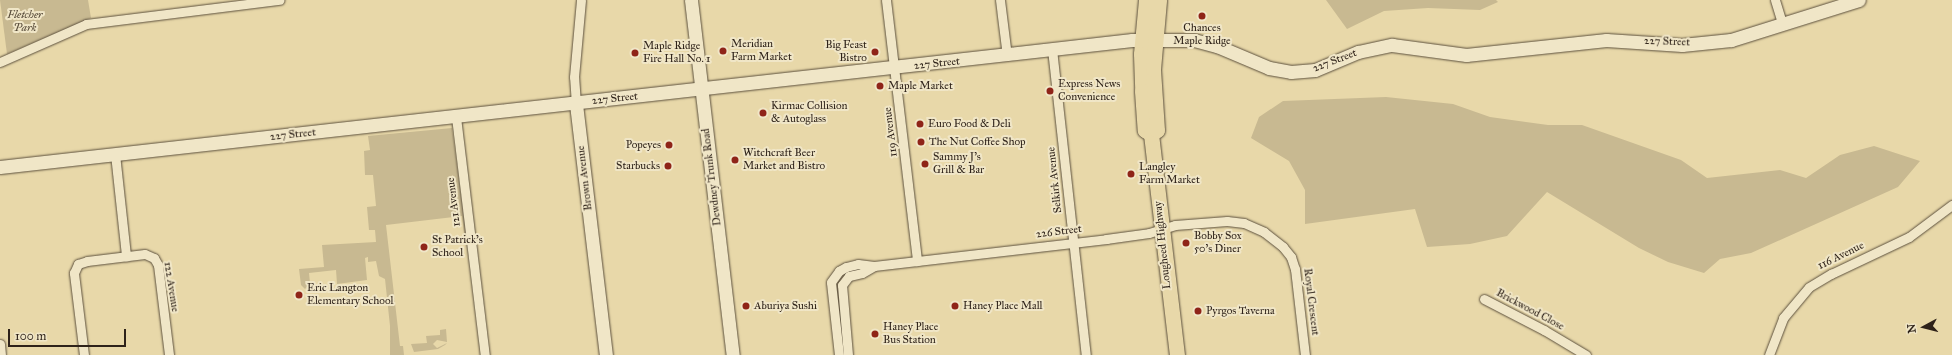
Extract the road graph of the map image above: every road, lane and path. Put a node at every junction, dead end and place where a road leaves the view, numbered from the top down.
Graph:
1 (280, 0) edge
2 (582, 0) edge
3 (691, 0) edge
4 (886, 0) edge
5 (1000, 0) edge
6 (1146, 0) edge
7 (1159, 0) edge
8 (1775, 0) edge
9 (1859, 0) edge
10 (1782, 24) junction
11 (1149, 39) junction
12 (1052, 49) junction
13 (1007, 56) junction
14 (0, 62) edge
15 (895, 68) junction
16 (702, 89) junction
17 (576, 104) junction
18 (456, 117) junction
19 (115, 154) junction
20 (0, 167) edge
21 (1952, 205) edge
22 (1161, 229) junction
23 (1074, 243) junction
24 (1289, 254) joint
25 (126, 256) junction
26 (917, 261) junction
27 (874, 266) junction
28 (1484, 299) dead end
29 (0, 344) edge
30 (1, 355) edge
31 (84, 355) edge
32 (169, 355) edge
33 (484, 355) edge
34 (606, 355) edge
35 (733, 355) edge
36 (839, 355) edge
37 (848, 355) edge
38 (1086, 355) edge
39 (1177, 355) edge
40 (1305, 355) edge
41 (1586, 355) edge
42 (1769, 355) edge

1 - 14 street
2 - 17 street, Brown Avenue
3 - 16 main road, Dewdney Trunk Road
4 - 15 street, 119 Avenue
5 - 13 street
6 - 11 main road, Lougheed Highway
7 - 11 main road, Lougheed Highway
8 - 10 street
9 - 10 main road, 227 Street
10 - 11 main road, 227 Street
11 - 12 main road, 227 Street
11 - 22 main road, Lougheed Highway
12 - 13 main road, 227 Street
12 - 23 street, Selkirk Avenue
13 - 15 main road, 227 Street
15 - 16 main road, 227 Street
15 - 26 street, 119 Avenue
16 - 17 main road, 227 Street
16 - 35 main road, Dewdney Trunk Road
17 - 18 main road, 227 Street
17 - 34 main road, Brown Avenue
18 - 19 main road, 227 Street
18 - 33 street, 121 Avenue
19 - 20 main road, 227 Street
19 - 25 street
21 - 42 street, 116 Avenue
22 - 23 street, 226 Street
22 - 24 street, 226 Street
22 - 39 main road, Lougheed Highway
23 - 26 street, 226 Street
23 - 38 street, Selkirk Avenue
24 - 40 street, Royal Crescent
25 - 31 street, 122 Avenue
25 - 32 street, 122 Avenue
26 - 27 street, 226 Street
27 - 36 street, 226 Street
27 - 37 street
28 - 41 street, Brickwood Close
29 - 30 street

